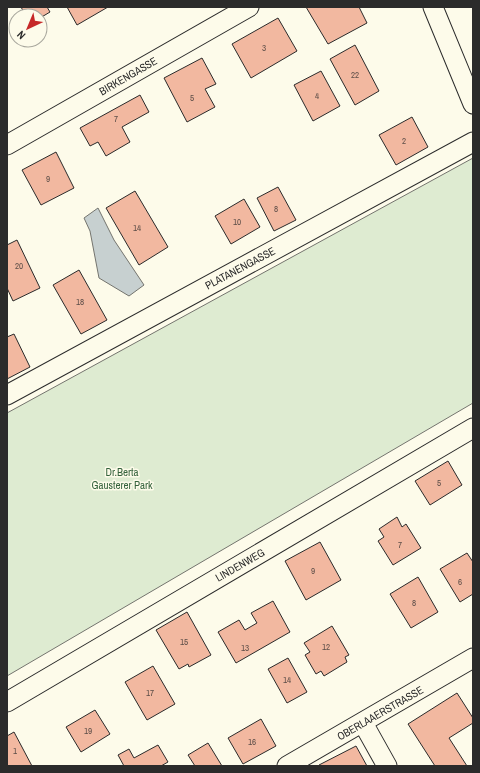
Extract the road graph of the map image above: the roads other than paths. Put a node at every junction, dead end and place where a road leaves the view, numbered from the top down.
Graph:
1 (249, 7) edge
2 (433, 7) edge
3 (473, 104) edge
4 (473, 142) edge
5 (7, 145) edge
6 (7, 395) edge
7 (473, 428) edge
8 (473, 658) edge
9 (7, 702) edge
10 (363, 723) junction
11 (287, 766) edge
12 (387, 766) edge

1 - 5 street, BIRKENGASSE
2 - 3 street
4 - 6 street, PLATANENGASSE
7 - 9 street, LINDENWEG
8 - 10 street, OBERLAAERSTRASSE
10 - 11 street, OBERLAAERSTRASSE
10 - 12 street

